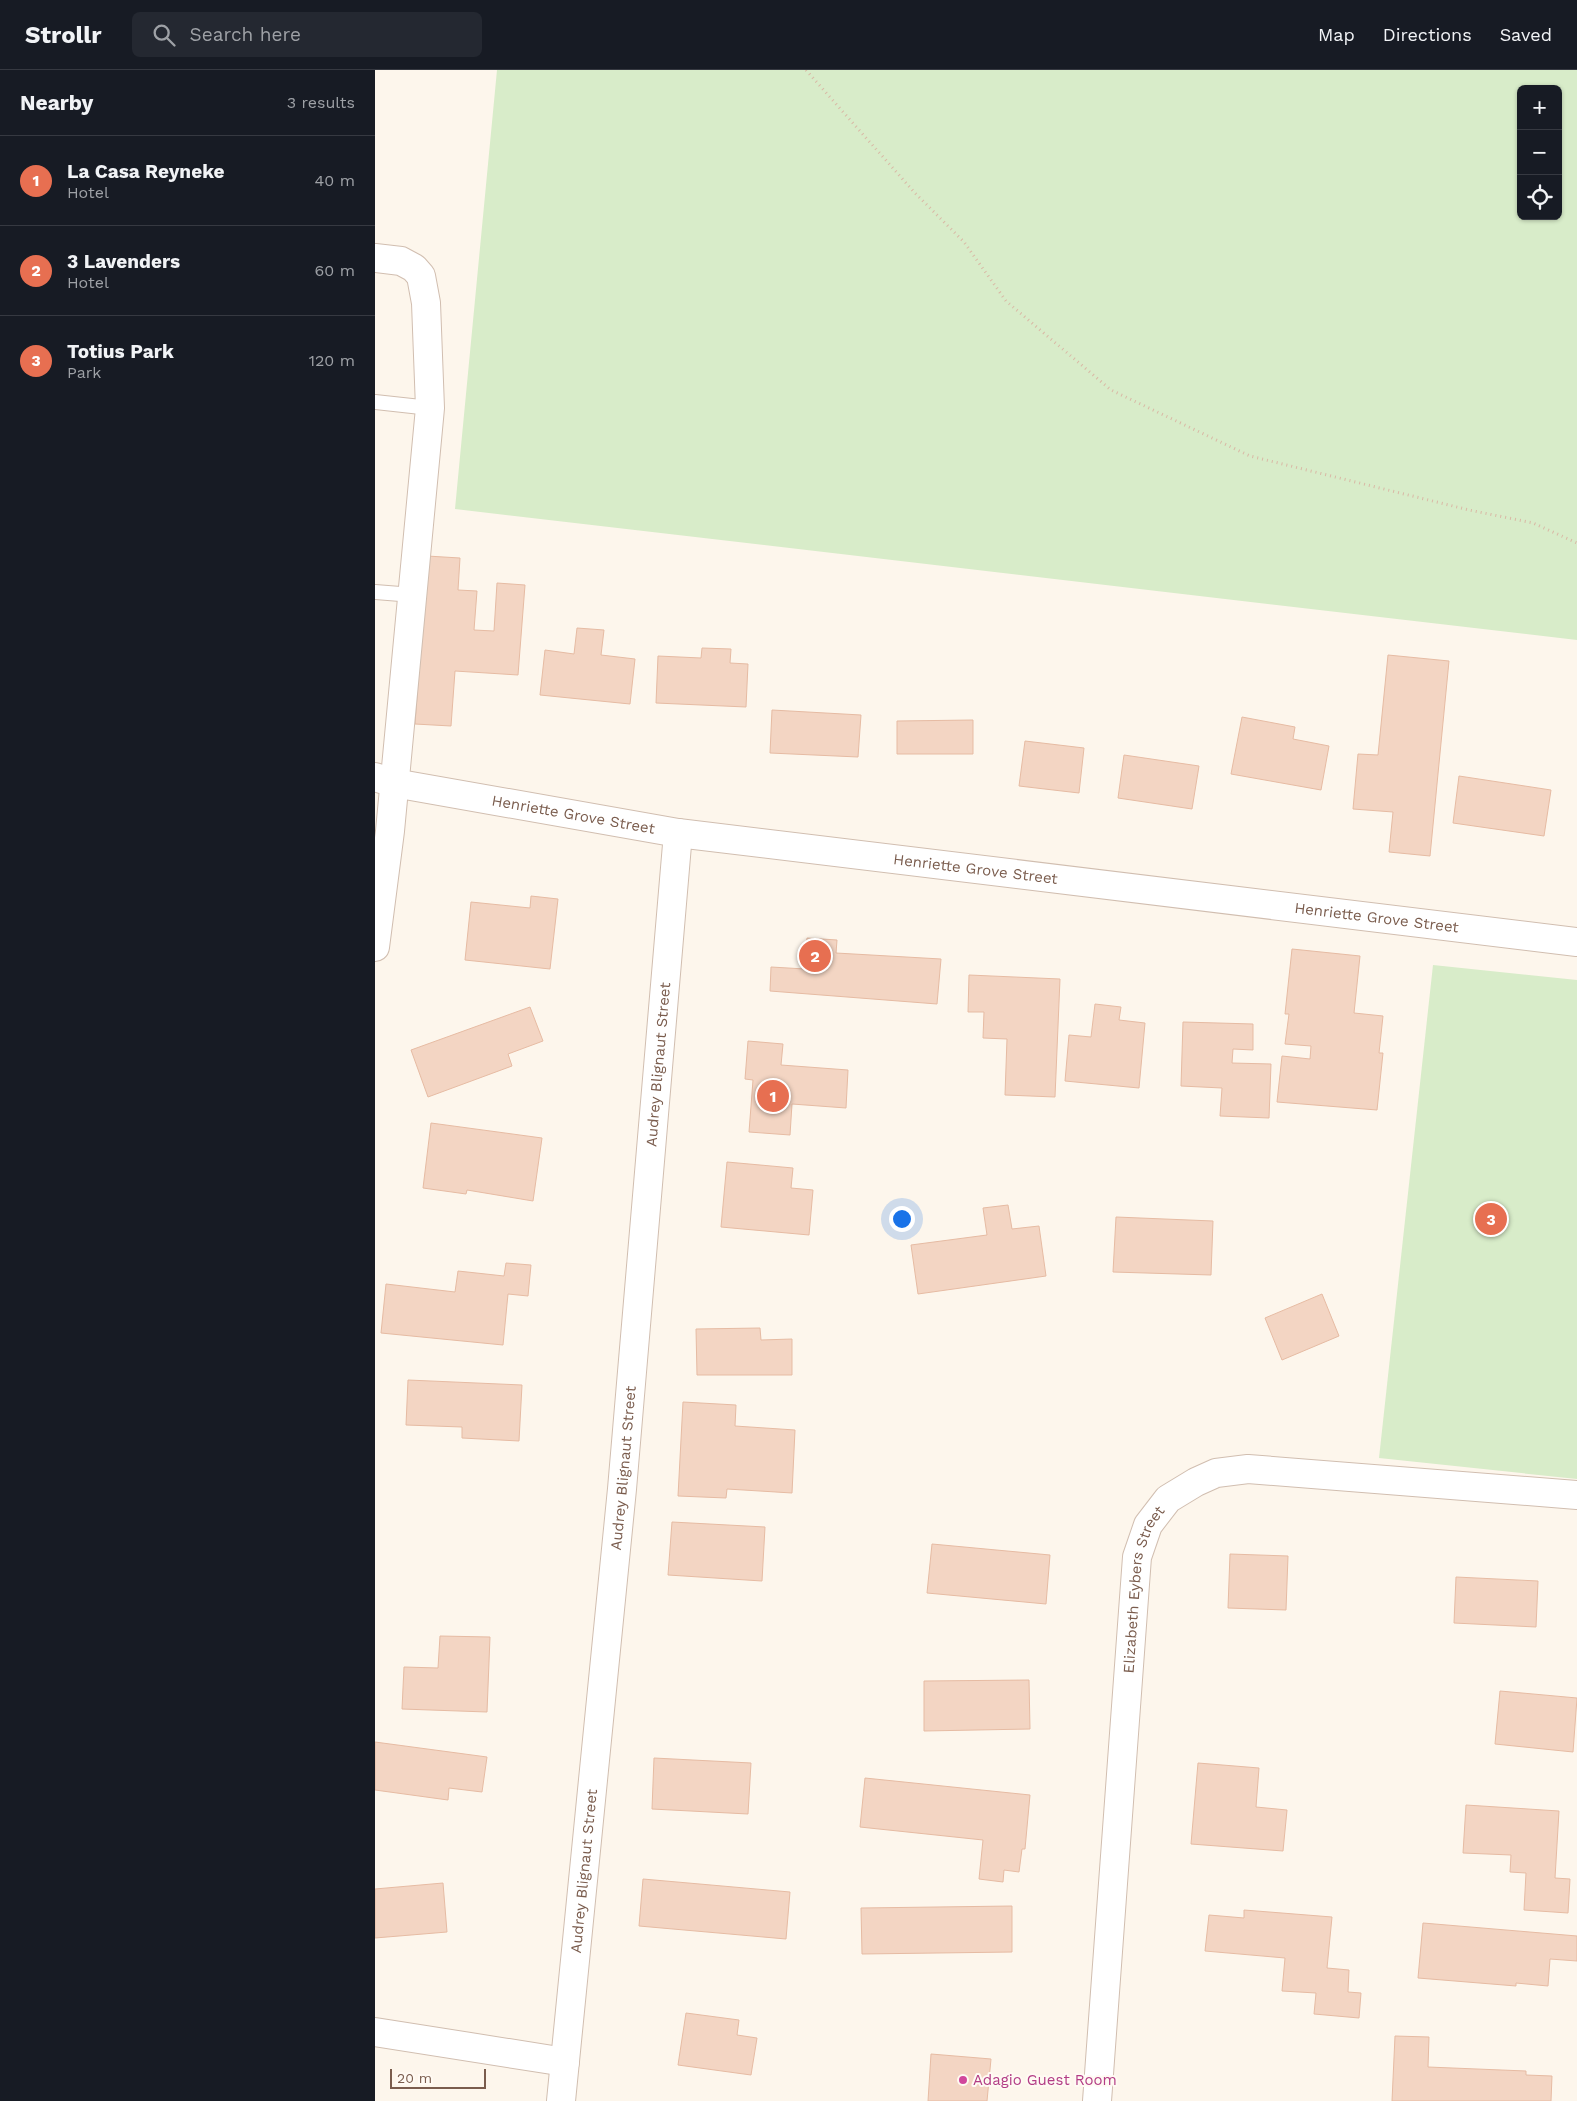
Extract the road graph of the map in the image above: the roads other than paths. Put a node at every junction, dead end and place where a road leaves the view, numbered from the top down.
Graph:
1 (375, 258) edge
2 (375, 402) edge
3 (430, 408) junction
4 (375, 592) edge
5 (413, 595) junction
6 (384, 780) edge
7 (678, 833) junction
8 (1577, 942) edge
9 (375, 946) edge
10 (1577, 1494) edge
11 (375, 2032) edge
12 (565, 2062) junction
13 (561, 2101) edge
14 (1097, 2101) edge

1 - 3 street
2 - 3 lane
3 - 5 street
4 - 5 lane
5 - 6 street
6 - 7 street, Henriette Grove Street
6 - 9 street
7 - 8 street, Henriette Grove Street
7 - 12 street, Audrey Blignaut Street
10 - 14 street, Elizabeth Eybers Street
11 - 12 street
12 - 13 street, Audrey Blignaut Street

